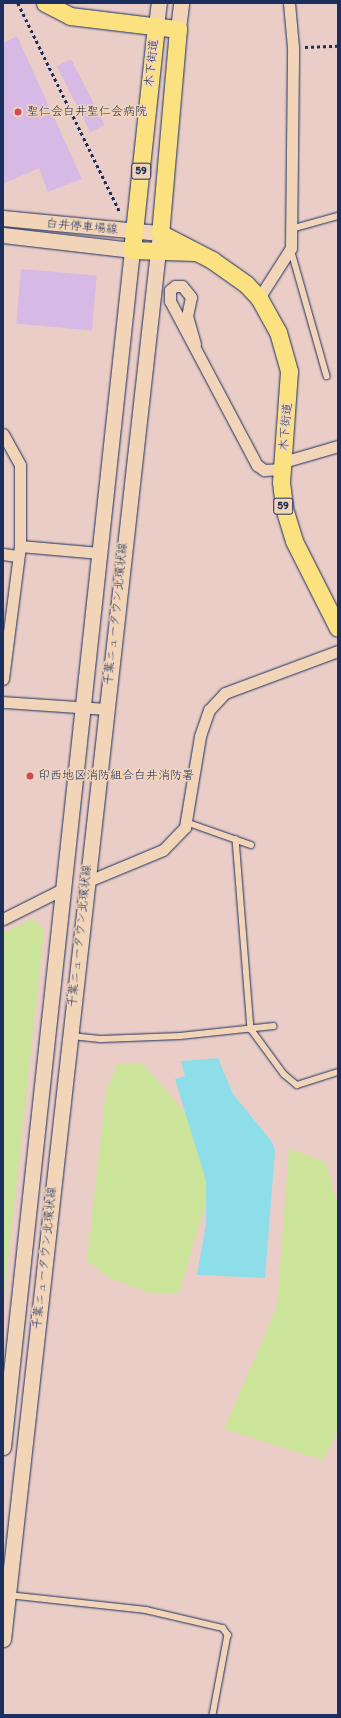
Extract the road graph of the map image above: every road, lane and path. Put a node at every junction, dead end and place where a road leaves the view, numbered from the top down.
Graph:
1 (18, 3) edge
2 (45, 3) edge
3 (159, 3) edge
4 (181, 3) edge
5 (289, 3) edge
6 (156, 26) junction
7 (178, 29) junction
8 (338, 46) edge
9 (292, 47) junction
10 (120, 212) dead end
11 (338, 216) edge
12 (3, 218) edge
13 (291, 229) junction
14 (134, 232) junction
15 (160, 233) junction
16 (3, 235) edge
17 (291, 248) junction
18 (132, 250) junction
19 (197, 252) junction
20 (157, 253) junction
21 (259, 298) junction
22 (195, 344) junction
23 (327, 376) dead end
24 (3, 434) edge
25 (338, 446) edge
26 (283, 465) junction
27 (18, 551) junction
28 (100, 553) junction
29 (3, 554) edge
30 (338, 628) edge
31 (338, 651) edge
32 (3, 679) edge
33 (3, 702) edge
34 (83, 707) junction
35 (105, 709) junction
36 (186, 822) junction
37 (236, 840) junction
38 (251, 845) dead end
39 (86, 882) junction
40 (63, 890) junction
41 (3, 919) edge
42 (272, 1026) dead end
43 (251, 1029) junction
44 (70, 1035) junction
45 (338, 1072) edge
46 (7, 1378) edge
47 (3, 1447) edge
48 (8, 1595) junction
49 (3, 1639) edge
50 (213, 1715) edge

1 - 10 path
2 - 6 main road, 木下街道
3 - 6 main road
4 - 7 main road
5 - 9 street
6 - 7 main road, 木下街道
6 - 14 main road, 木下街道 / 59
7 - 15 main road, 木下街道 / 59
8 - 9 path
9 - 13 street
11 - 13 lane
12 - 14 main road, 白井停車場線
13 - 17 street
14 - 15 main road, 白井停車場線
14 - 18 main road, 木下街道 / 59
15 - 19 main road, 木下街道 / 59
15 - 20 main road, 千葉ニュータウン北環状線
16 - 18 main road, 白井停車場線
17 - 21 street
17 - 23 lane
18 - 20 main road
18 - 28 main road, 千葉ニュータウン北環状線
19 - 20 main road
19 - 21 main road, 木下街道 / 59
20 - 35 main road, 千葉ニュータウン北環状線
21 - 26 main road, 木下街道 / 59
22 - 22 street
22 - 26 street
24 - 27 street
25 - 26 street
26 - 30 main road, 木下街道 / 59
27 - 28 street
27 - 29 street
27 - 32 street
28 - 34 main road, 千葉ニュータウン北環状線
31 - 36 street
33 - 34 street
34 - 35 street
34 - 40 main road, 千葉ニュータウン北環状線
35 - 39 main road, 千葉ニュータウン北環状線
36 - 37 lane
36 - 39 street
37 - 38 lane
37 - 43 lane
39 - 44 main road, 千葉ニュータウン北環状線
40 - 41 street
40 - 46 main road, 千葉ニュータウン北環状線
42 - 43 lane
43 - 44 lane
43 - 45 lane
44 - 48 main road, 千葉ニュータウン北環状線
46 - 47 main road, 千葉ニュータウン北環状線
48 - 49 main road, 千葉ニュータウン北環状線
48 - 50 lane

